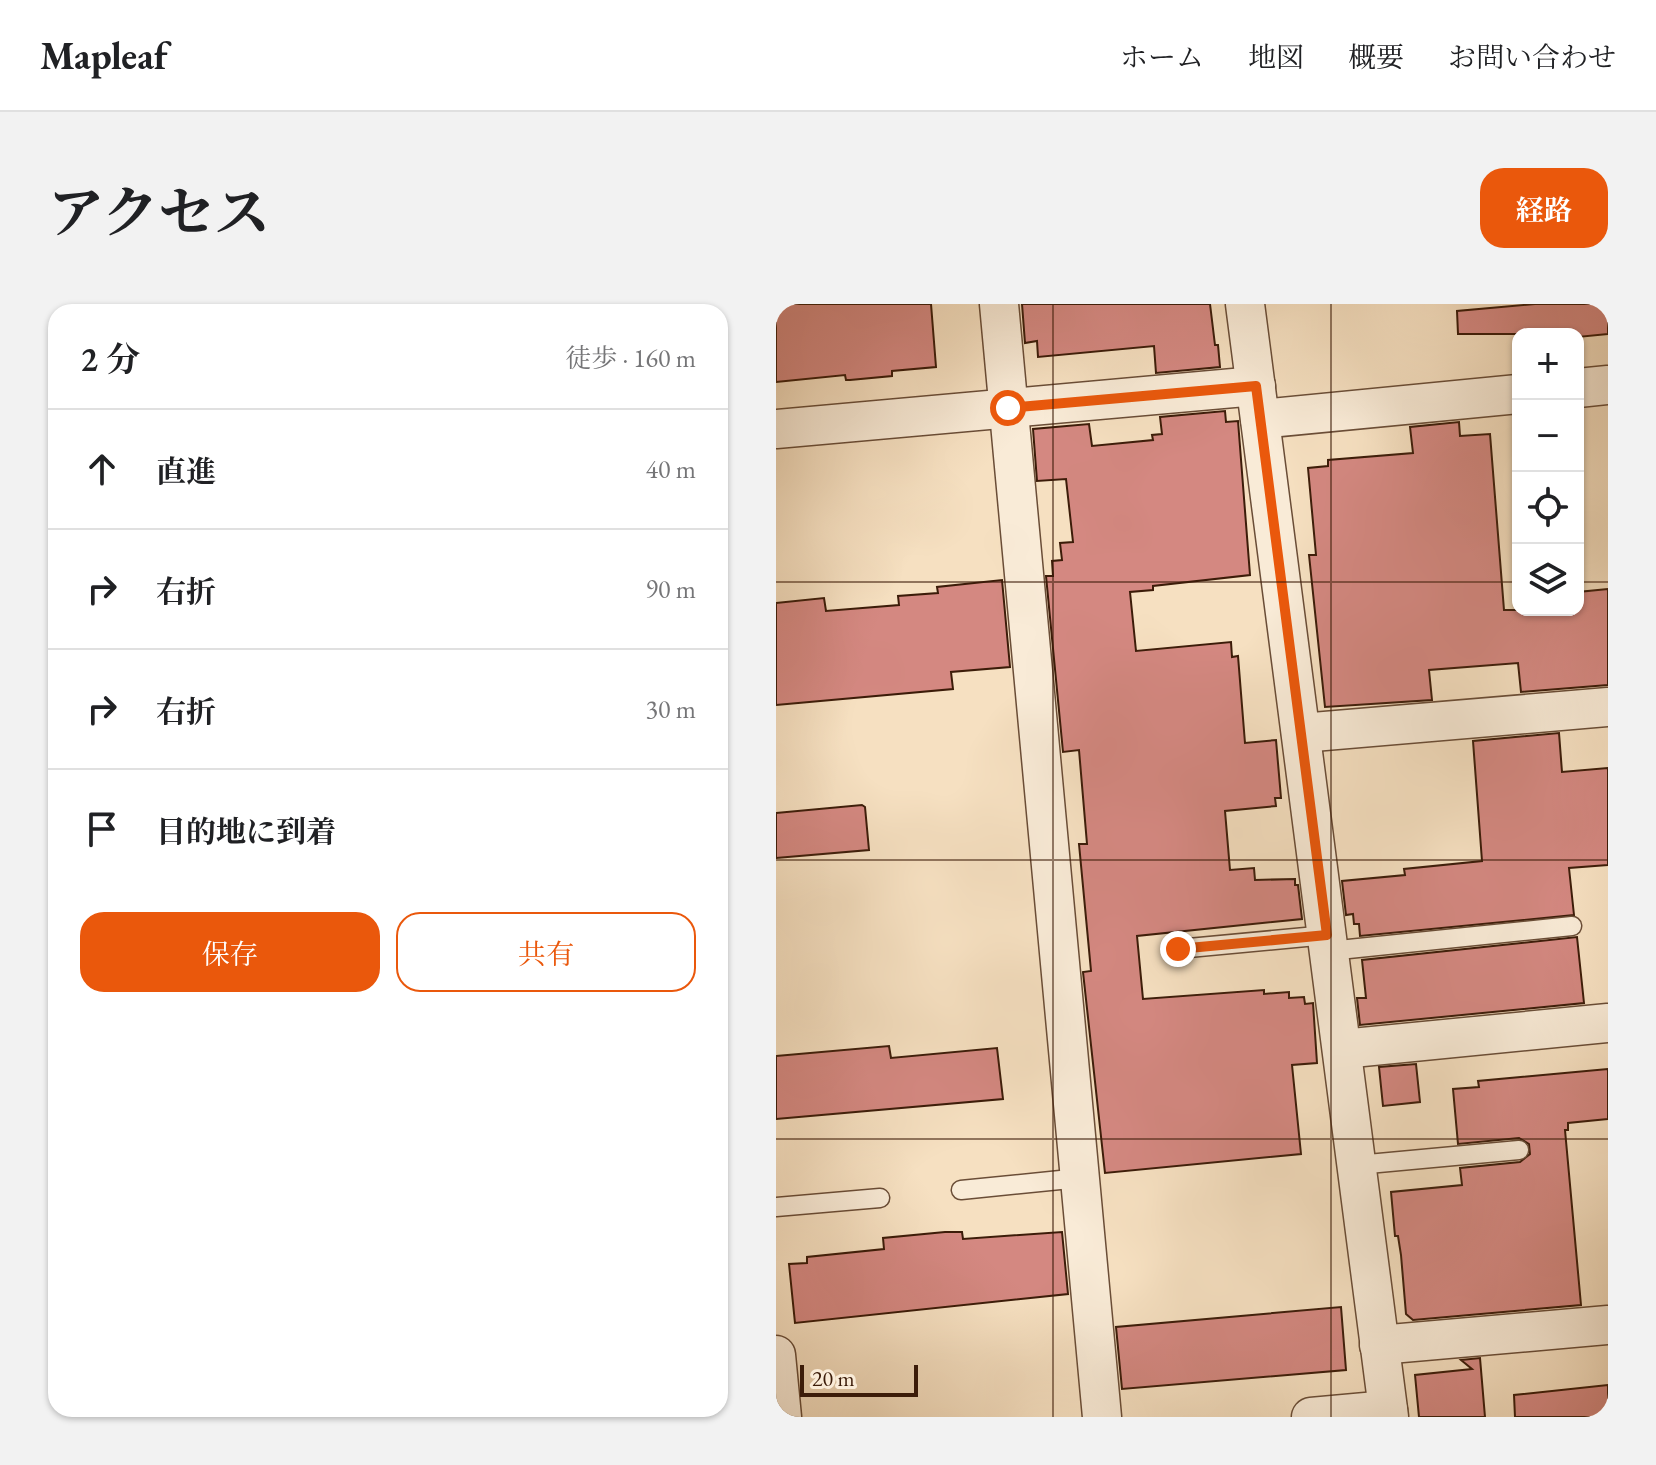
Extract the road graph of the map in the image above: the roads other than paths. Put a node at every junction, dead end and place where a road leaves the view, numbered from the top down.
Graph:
1 (999, 304) edge
2 (1245, 304) edge
3 (1608, 385) edge
4 (1584, 387) edge
5 (1512, 394) edge
6 (1258, 402) junction
7 (1008, 408) junction
8 (776, 429) edge
9 (1608, 707) edge
10 (1301, 733) junction
11 (1572, 926) dead end
12 (1328, 943) junction
13 (1178, 949) dead end
14 (1608, 1023) edge
15 (1342, 1049) junction
16 (1519, 1150) dead end
17 (1357, 1165) junction
18 (1080, 1178) junction
19 (961, 1190) dead end
20 (880, 1198) dead end
21 (776, 1207) edge
22 (1608, 1325) edge
23 (1379, 1345) junction
24 (776, 1355) edge
25 (1388, 1413) edge
26 (782, 1417) edge
27 (1102, 1417) edge
28 (1311, 1417) edge

1 - 7 street
2 - 6 street
3 - 4 street
5 - 6 street
6 - 7 street
6 - 10 street
7 - 8 street
7 - 18 street
9 - 10 street
10 - 12 street
11 - 12 lane
12 - 13 lane
12 - 15 street
14 - 15 street
15 - 17 street
16 - 17 lane
17 - 23 street
18 - 19 lane
18 - 27 street
20 - 21 lane
22 - 23 street
23 - 25 street
24 - 26 street
25 - 28 street

